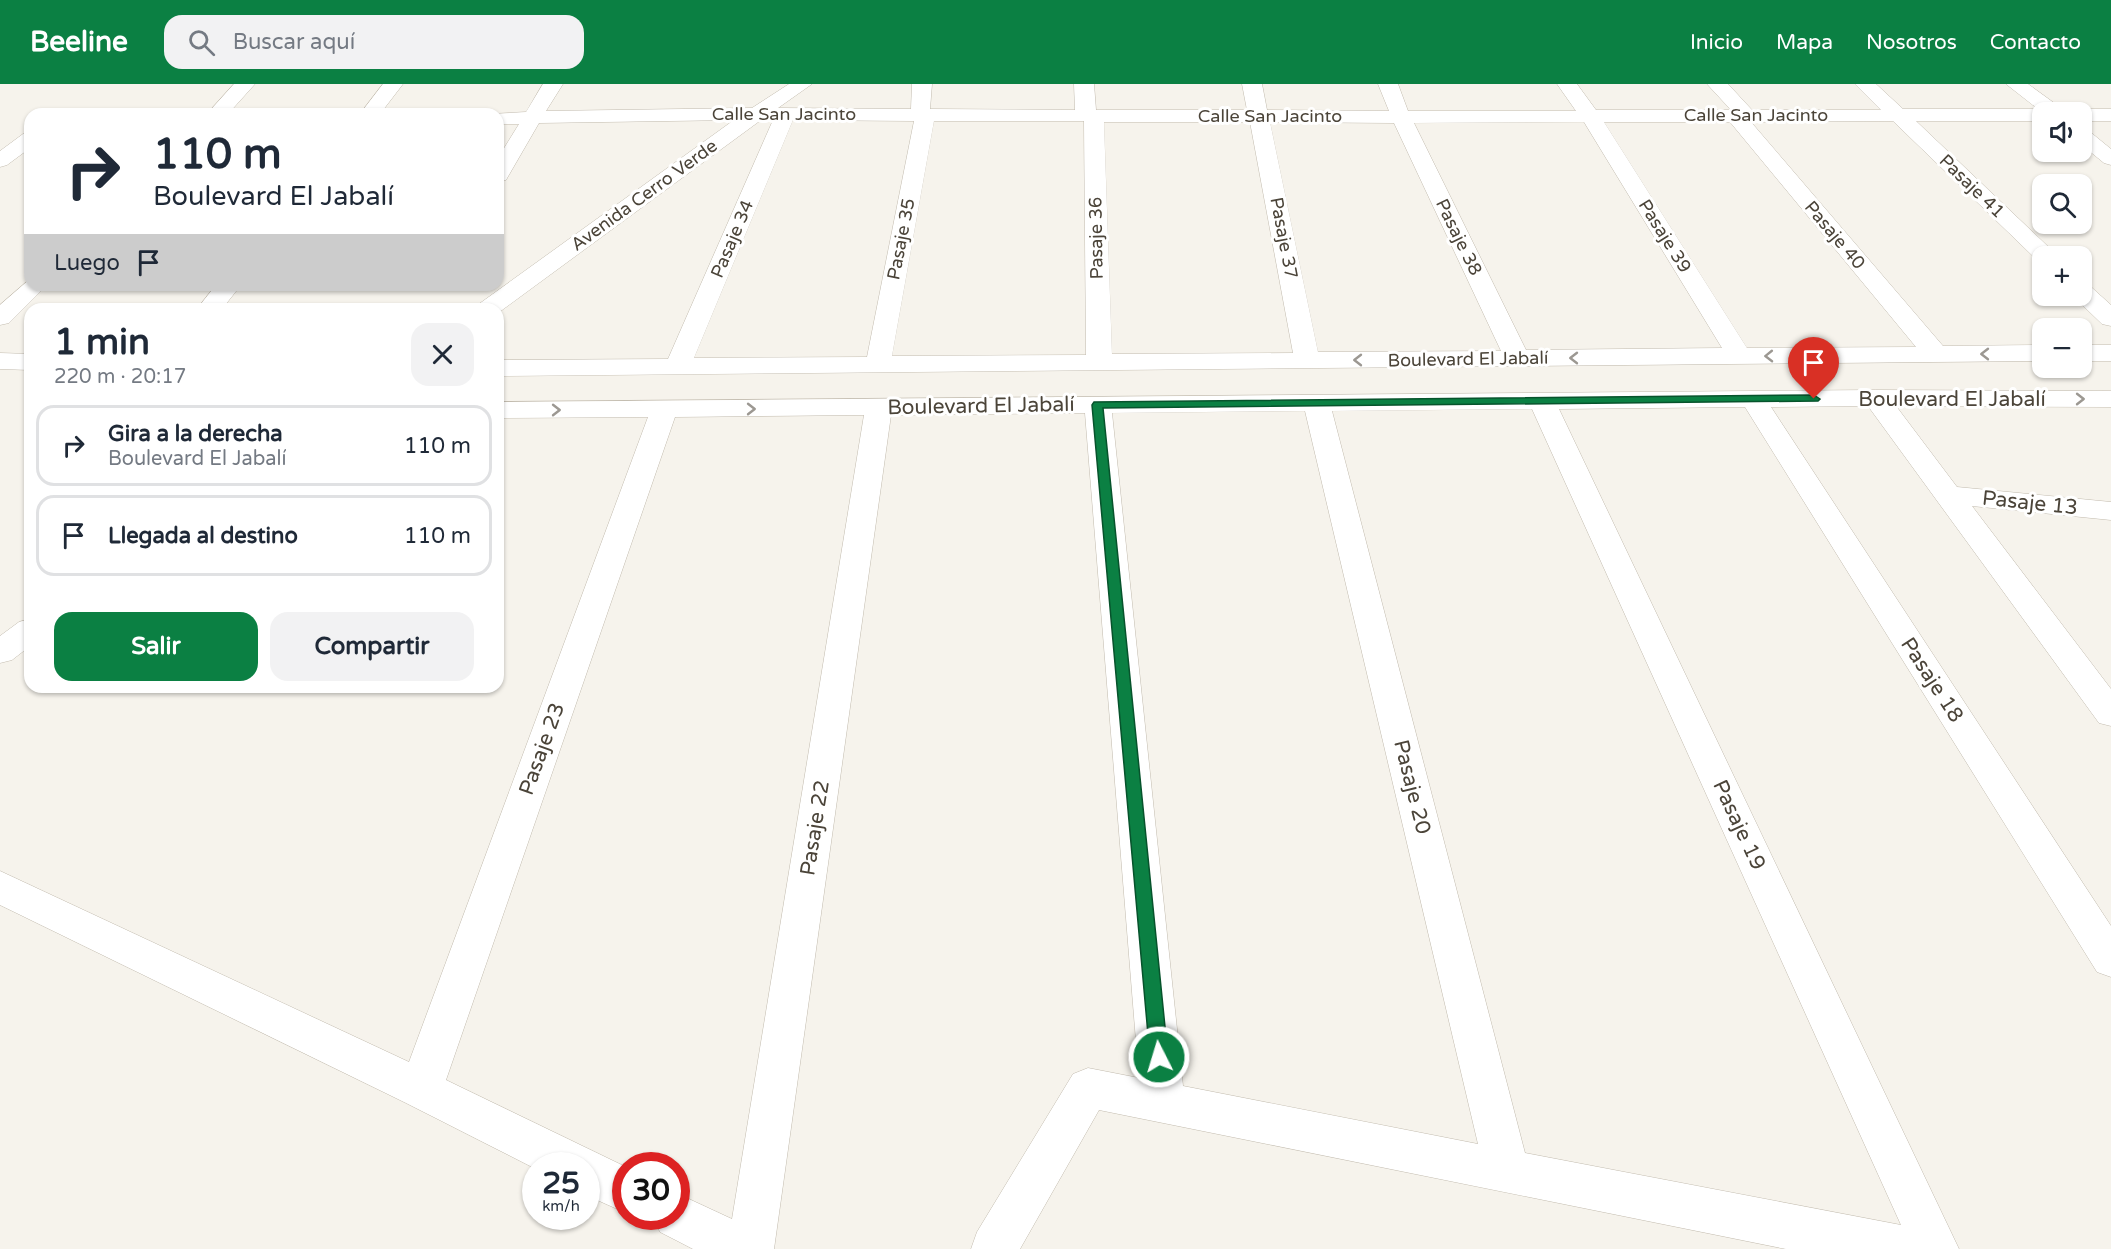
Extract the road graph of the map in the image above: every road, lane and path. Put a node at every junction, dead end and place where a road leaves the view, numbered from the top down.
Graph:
1 (245, 84) edge
2 (393, 84) edge
3 (553, 84) edge
4 (802, 84) edge
5 (922, 84) edge
6 (1083, 84) edge
7 (1252, 84) edge
8 (1388, 84) edge
9 (1567, 84) edge
10 (1717, 84) edge
11 (1865, 84) edge
12 (2016, 84) edge
13 (2040, 102) edge
14 (223, 108) edge
15 (375, 108) edge
16 (756, 114) junction
17 (786, 114) junction
18 (922, 114) junction
19 (2032, 114) edge
20 (1089, 115) junction
21 (1741, 115) junction
22 (1899, 115) junction
23 (2092, 115) edge
24 (2111, 115) edge
25 (1260, 116) junction
26 (1590, 116) junction
27 (533, 117) junction
28 (1401, 117) junction
29 (504, 118) edge
30 (24, 143) edge
31 (2092, 143) edge
32 (2111, 159) edge
33 (0, 161) edge
34 (504, 165) edge
35 (2036, 246) edge
36 (29, 291) edge
37 (224, 291) edge
38 (2092, 301) edge
39 (214, 303) edge
40 (496, 303) edge
41 (0, 318) edge
42 (2111, 319) edge
43 (2032, 353) edge
44 (2092, 353) edge
45 (2111, 353) edge
46 (1936, 354) junction
47 (1740, 357) junction
48 (1517, 358) junction
49 (1307, 360) junction
50 (0, 361) edge
51 (24, 362) edge
52 (1099, 362) junction
53 (878, 364) junction
54 (678, 365) junction
55 (504, 368) edge
56 (1876, 398) junction
57 (1753, 399) junction
58 (2111, 399) edge
59 (1542, 401) junction
60 (1317, 404) junction
61 (1098, 405) junction
62 (879, 408) junction
63 (504, 410) edge
64 (664, 410) junction
65 (1948, 495) junction
66 (2111, 511) edge
67 (24, 634) edge
68 (0, 652) edge
69 (2078, 670) junction
70 (2111, 674) edge
71 (2111, 714) edge
72 (0, 887) edge
73 (2111, 960) edge
74 (421, 1089) junction
75 (1163, 1103) junction
76 (547, 1152) edge
77 (1507, 1171) junction
78 (690, 1223) edge
79 (1875, 1246) edge
80 (743, 1249) edge
81 (751, 1249) edge
82 (994, 1249) edge
83 (1936, 1249) edge

1 - 14 street
2 - 15 street
3 - 27 street
4 - 16 street, Avenida Cerro Verde
5 - 18 street, Pasaje 35
6 - 20 street, Pasaje 36
7 - 25 street, Pasaje 37
8 - 28 street, Pasaje 38
9 - 26 street, Pasaje 39
10 - 21 street, Pasaje 40
11 - 22 street, Pasaje 41
12 - 13 street
16 - 17 street, Calle San Jacinto
16 - 27 street, Calle San Jacinto
16 - 40 street, Avenida Cerro Verde
17 - 18 street, Calle San Jacinto
17 - 54 street, Pasaje 34
18 - 20 street, Calle San Jacinto
18 - 53 street, Pasaje 35
19 - 22 street, Calle San Jacinto
20 - 25 street, Calle San Jacinto
20 - 52 street, Pasaje 36
21 - 22 street, Calle San Jacinto
21 - 26 street, Calle San Jacinto
21 - 46 street, Pasaje 40
22 - 35 street, Pasaje 41
23 - 24 street
25 - 28 street, Calle San Jacinto
25 - 49 street, Pasaje 37
26 - 28 street, Calle San Jacinto
26 - 47 street, Pasaje 39
27 - 29 street, Calle San Jacinto
27 - 34 street
28 - 48 street, Pasaje 38
30 - 33 street
31 - 32 street
36 - 41 street
37 - 39 street
38 - 42 street
43 -> 46 street, Boulevard El Jabalí
44 - 45 street
46 -> 47 street, Boulevard El Jabalí
47 -> 48 street, Boulevard El Jabalí
48 -> 49 street, Boulevard El Jabalí
49 - 52 street, Boulevard El Jabalí
50 - 51 street
52 - 53 street, Boulevard El Jabalí
53 - 54 street, Boulevard El Jabalí
54 - 55 street, Boulevard El Jabalí
56 - 57 street, Boulevard El Jabalí
56 -> 58 street, Boulevard El Jabalí
56 - 65 street
57 - 59 street, Boulevard El Jabalí
57 - 73 street, Pasaje 18
59 - 60 street, Boulevard El Jabalí
59 - 83 street, Pasaje 19
60 - 61 street, Boulevard El Jabalí
60 - 77 street, Pasaje 20
61 - 62 street, Boulevard El Jabalí
61 - 75 street
64 -> 62 street, Boulevard El Jabalí
62 - 81 street, Pasaje 22
63 -> 64 street, Boulevard El Jabalí
64 - 74 street, Pasaje 23
65 - 66 street, Pasaje 13
65 - 69 street
67 - 68 street
69 - 70 street
69 - 71 street
72 - 74 street
74 - 76 street
75 - 77 street
75 - 82 street
77 - 79 street
78 - 80 street

